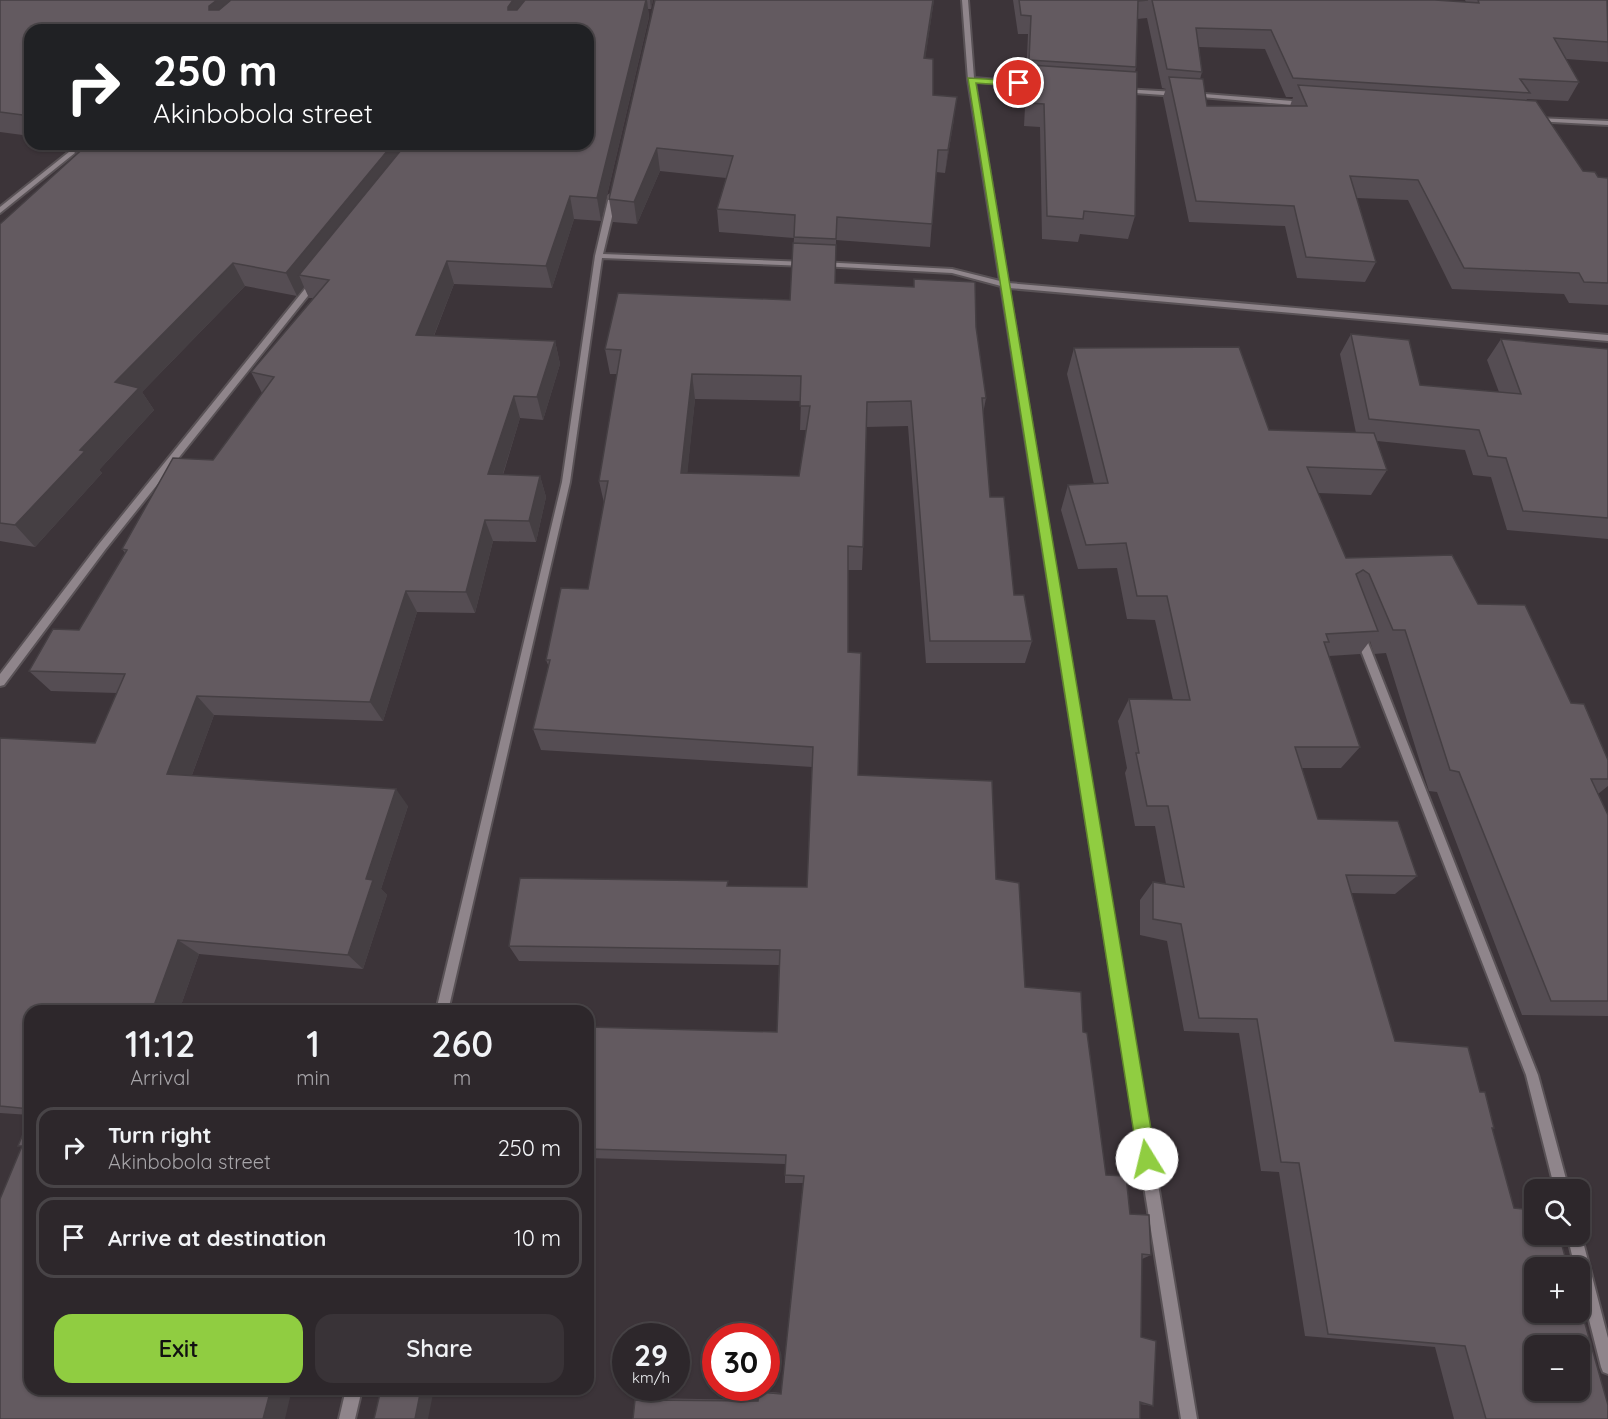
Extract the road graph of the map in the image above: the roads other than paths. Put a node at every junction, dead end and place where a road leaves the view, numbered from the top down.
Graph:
1 (965, 0) edge
2 (971, 80) junction
3 (1042, 85) edge
4 (1114, 90) edge
5 (1317, 104) edge
6 (1531, 120) edge
7 (1608, 123) edge
8 (76, 150) edge
9 (615, 187) edge
10 (0, 211) edge
11 (599, 256) junction
12 (321, 274) edge
13 (1005, 285) junction
14 (1608, 338) edge
15 (1354, 622) edge
16 (0, 682) edge
17 (443, 1005) edge
18 (1559, 1179) edge
19 (1577, 1245) edge
20 (1608, 1367) edge
21 (353, 1395) edge
22 (347, 1419) edge
23 (1189, 1419) edge

1 - 2 street
2 - 3 street
2 - 13 street
4 - 5 street
6 - 7 street
8 - 10 street
9 - 11 street
11 - 13 street
11 - 17 street
12 - 16 street
13 - 14 street
13 - 23 street
15 - 18 street
19 - 20 street
21 - 22 street

